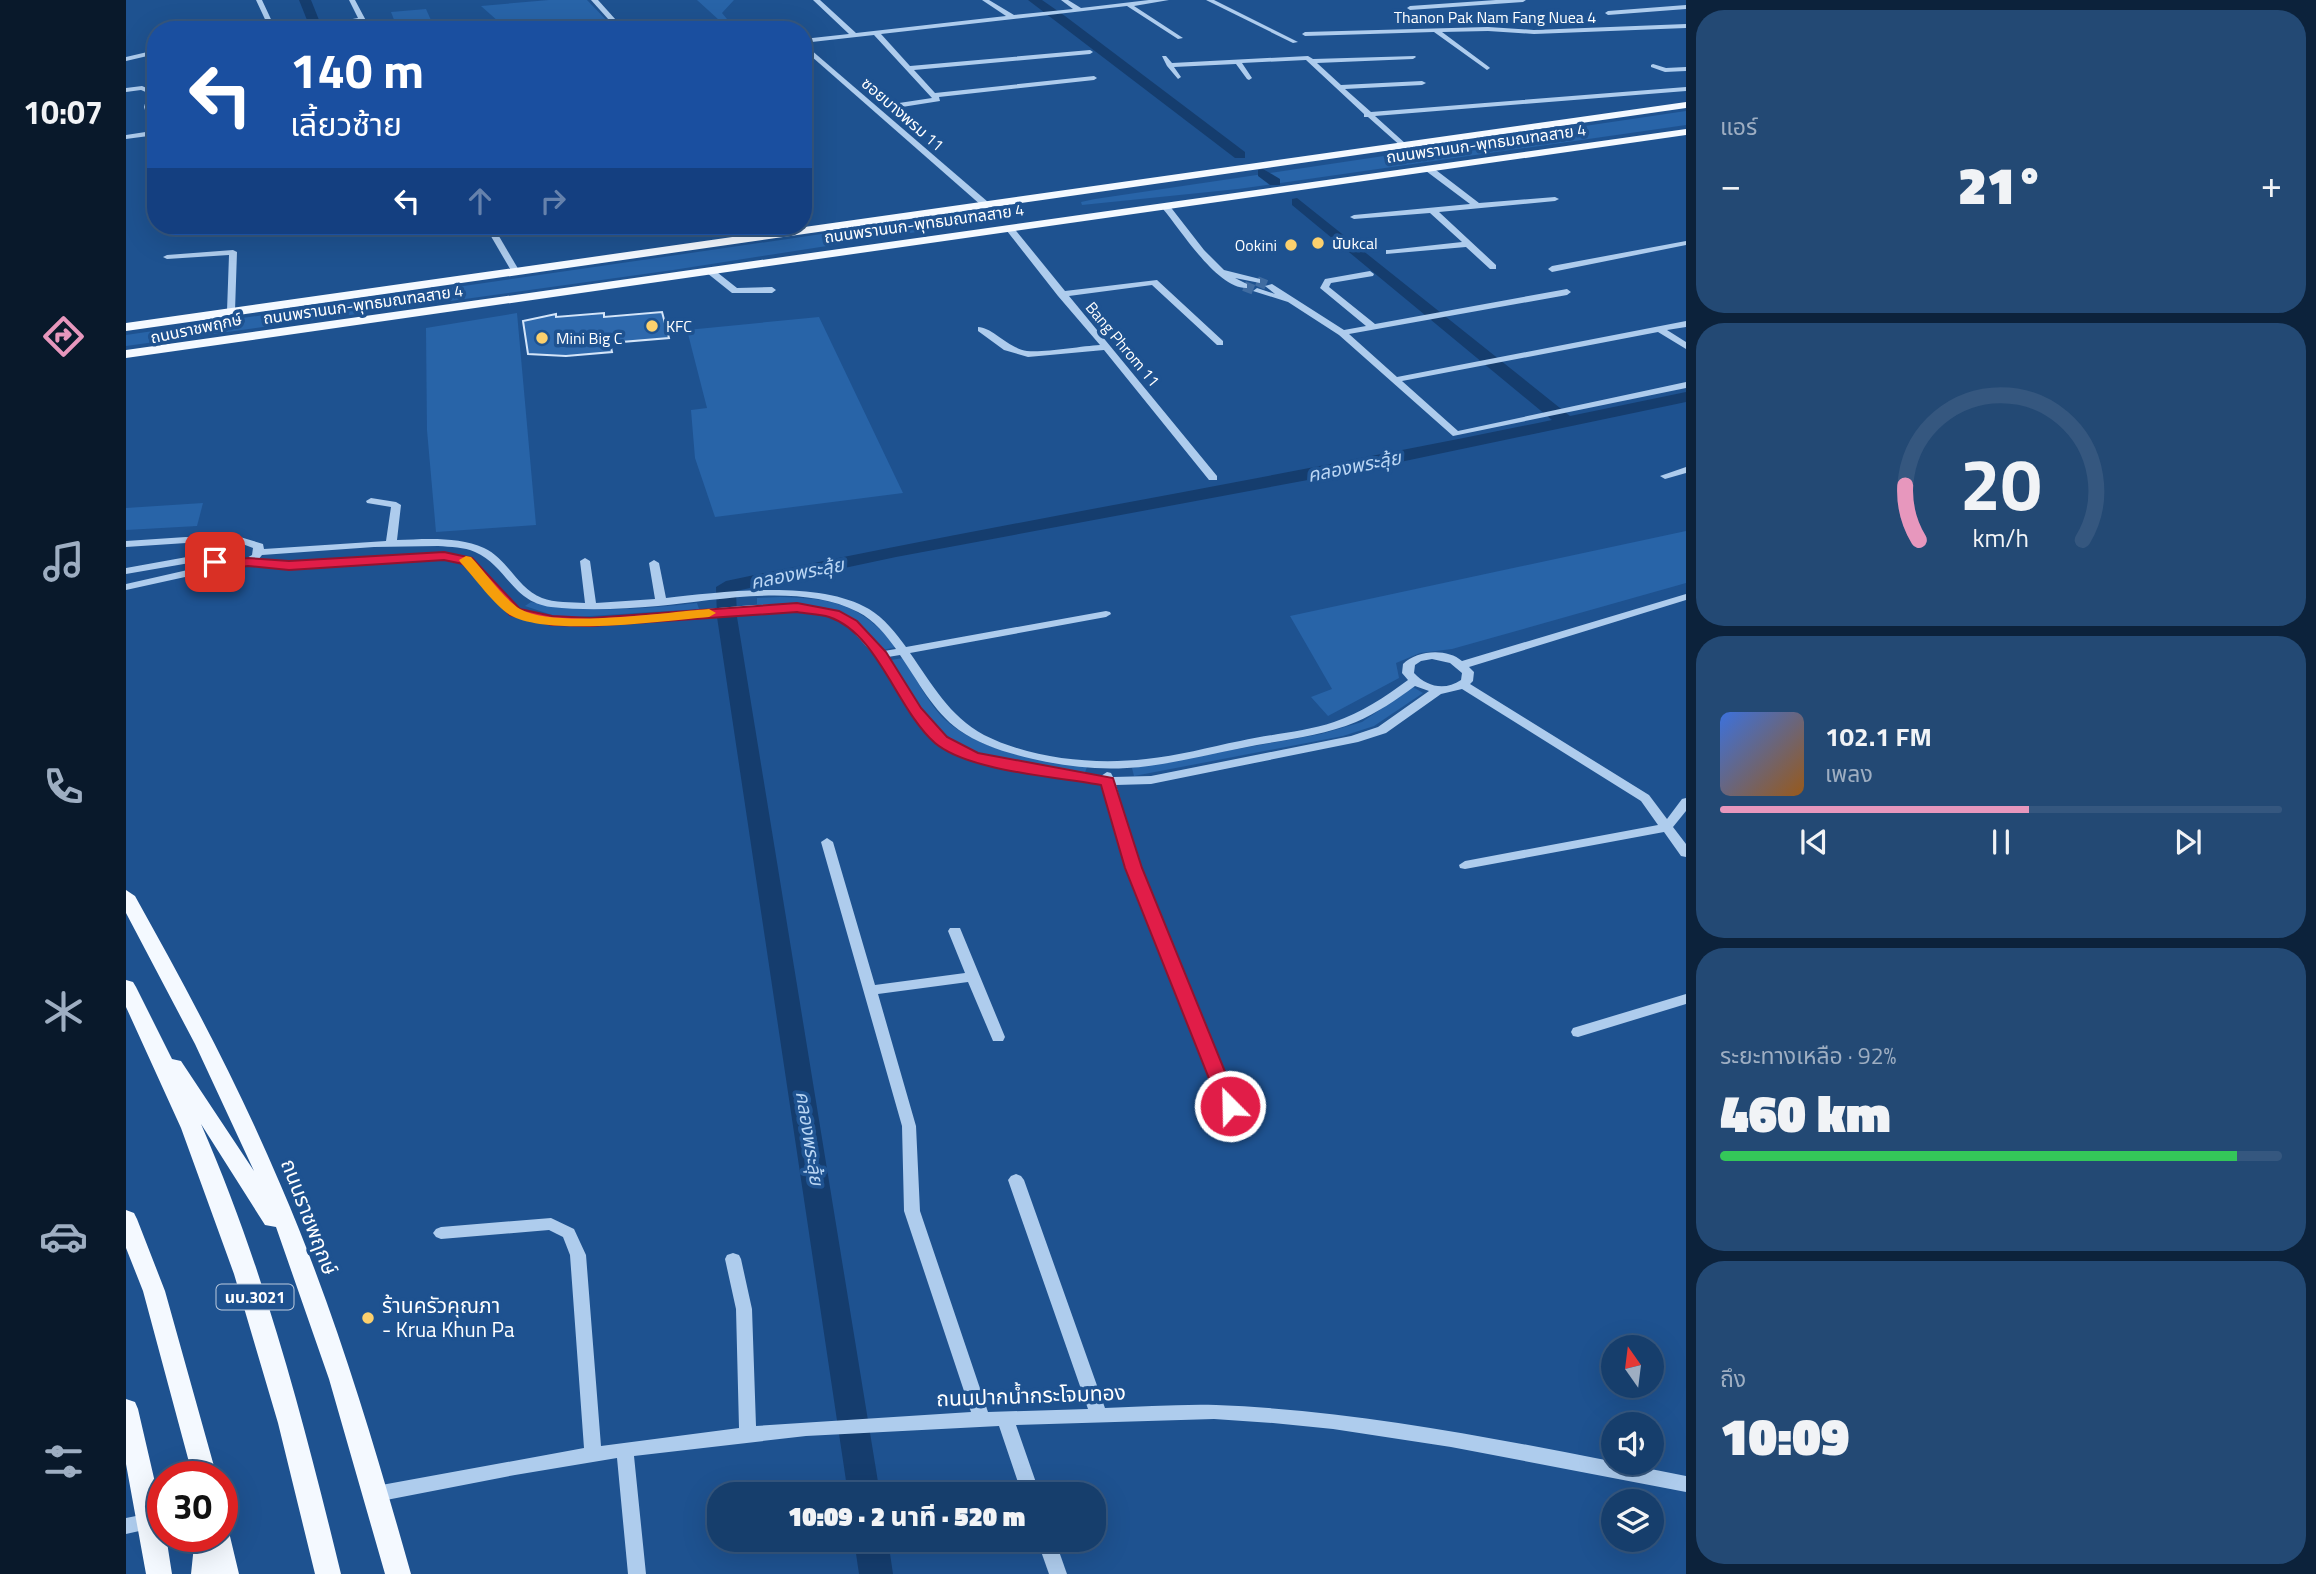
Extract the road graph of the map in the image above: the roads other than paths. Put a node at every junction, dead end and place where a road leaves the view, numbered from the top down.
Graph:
1 (260, 0) edge
2 (352, 0) edge
3 (594, 0) edge
4 (817, 0) edge
5 (985, 0) edge
6 (1064, 0) edge
7 (1165, 0) edge
8 (1209, 0) edge
9 (1522, 0) edge
10 (1132, 3) edge
11 (1686, 7) edge
12 (1410, 8) dead end
13 (1080, 10) junction
14 (1608, 13) dead end
15 (1012, 17) junction
16 (363, 19) joint
17 (269, 21) edge
18 (347, 21) edge
19 (614, 21) edge
20 (1686, 26) edge
21 (1435, 30) junction
22 (875, 32) junction
23 (853, 34) junction
24 (1305, 34) dead end
25 (1180, 38) dead end
26 (812, 41) edge
27 (1295, 42) dead end
28 (812, 51) edge
29 (1090, 52) dead end
30 (147, 54) edge
31 (1164, 57) dead end
32 (1413, 57) dead end
33 (126, 59) edge
34 (1314, 61) junction
35 (1238, 62) junction
36 (1169, 65) junction
37 (1653, 66) dead end
38 (911, 68) junction
39 (1487, 68) dead end
40 (1686, 69) edge
41 (1178, 77) dead end
42 (1094, 78) dead end
43 (1249, 78) dead end
44 (1422, 83) dead end
45 (1338, 87) junction
46 (1686, 89) edge
47 (126, 90) edge
48 (147, 90) edge
49 (936, 95) junction
50 (902, 105) dead end
51 (1686, 105) edge
52 (1367, 115) junction
53 (1686, 132) edge
54 (146, 134) edge
55 (126, 137) edge
56 (1403, 146) junction
57 (1429, 169) junction
58 (1226, 170) junction
59 (1271, 192) junction
60 (1555, 199) dead end
61 (985, 204) junction
62 (1478, 206) junction
63 (1166, 207) junction
64 (1432, 210) junction
65 (1354, 217) dead end
66 (855, 223) junction
67 (812, 229) edge
68 (1010, 229) junction
69 (494, 235) edge
70 (772, 235) edge
71 (1686, 243) edge
72 (1468, 244) junction
73 (880, 247) junction
74 (1389, 252) dead end
75 (166, 257) dead end
76 (1493, 267) dead end
77 (1552, 269) dead end
78 (710, 271) junction
79 (516, 272) junction
80 (1228, 274) junction
81 (1370, 274) dead end
82 (1257, 281) tunnel mouth
83 (1244, 286) tunnel mouth
84 (1269, 286) tunnel mouth
85 (772, 290) dead end
86 (1257, 291) tunnel mouth
87 (1567, 292) dead end
88 (1061, 294) junction
89 (1290, 301) junction
90 (231, 311) junction
91 (1686, 324) edge
92 (126, 326) edge
93 (1373, 326) junction
94 (981, 329) dead end
95 (1659, 329) junction
96 (1342, 333) junction
97 (276, 334) junction
98 (1220, 343) dead end
99 (1686, 346) edge
100 (1105, 348) junction
101 (126, 354) edge
102 (126, 365) edge
103 (1393, 380) junction
104 (1686, 385) edge
105 (1686, 470) edge
106 (1665, 476) dead end
107 (1213, 478) dead end
108 (371, 501) dead end
109 (126, 544) edge
110 (421, 544) junction
111 (222, 545) junction
112 (391, 545) junction
113 (260, 552) junction
114 (211, 556) junction
115 (421, 557) junction
116 (585, 561) dead end
117 (248, 562) junction
118 (654, 563) dead end
119 (226, 565) junction
120 (126, 571) edge
121 (126, 587) edge
122 (745, 595) junction
123 (1686, 597) edge
124 (709, 598) junction
125 (661, 601) junction
126 (591, 606) junction
127 (749, 609) junction
128 (710, 613) junction
129 (1106, 614) dead end
130 (905, 652) junction
131 (881, 655) junction
132 (1462, 665) junction
133 (1414, 681) junction
134 (1463, 685) junction
135 (1438, 690) junction
136 (1106, 765) junction
137 (1108, 781) junction
138 (1686, 802) edge
139 (1667, 827) junction
140 (827, 842) dead end
141 (1686, 853) edge
142 (1465, 865) dead end
143 (126, 896) edge
144 (955, 931) dead end
145 (973, 976) junction
146 (126, 987) edge
147 (870, 990) junction
148 (1686, 999) edge
149 (149, 1032) junction
150 (1578, 1032) dead end
151 (998, 1037) dead end
152 (1230, 1106) dead end
153 (1016, 1180) dead end
154 (126, 1219) edge
155 (441, 1233) dead end
156 (733, 1259) dead end
157 (302, 1270) junction
158 (126, 1409) edge
159 (1099, 1416) junction
160 (1005, 1419) junction
161 (982, 1420) junction
162 (800, 1430) joint
163 (748, 1434) junction
164 (625, 1450) junction
165 (593, 1455) junction
166 (201, 1461) edge
167 (1027, 1482) edge
168 (1686, 1484) edge
169 (376, 1494) junction
170 (147, 1503) edge
171 (147, 1522) edge
172 (126, 1526) edge
173 (156, 1552) edge
174 (206, 1552) edge
175 (222, 1552) edge
176 (1050, 1552) edge
177 (159, 1574) edge
178 (204, 1574) edge
179 (226, 1574) edge
180 (328, 1574) edge
181 (398, 1574) edge
182 (637, 1574) edge
183 (1058, 1574) edge

1 - 17 street
2 - 16 street
3 - 19 street
4 - 23 street
5 - 15 street
6 - 13 street
7 - 10 street
8 - 27 street
9 - 12 street
10 - 13 street
10 - 25 street
11 - 14 street
13 - 15 street
15 - 22 street
16 - 18 street
20 - 21 street, Thanon Pak Nam Fang Nuea 4
21 - 24 street, Thanon Pak Nam Fang Nuea 4
21 - 39 street
22 - 23 street
22 - 38 street
23 - 26 street
28 - 61 street, ซอยบางพรม 11
29 - 38 street
30 - 33 street
31 - 36 street
32 - 34 street
34 - 35 street
34 - 45 street
35 - 36 street
35 - 43 street
36 - 41 street
37 - 40 street
38 - 49 street
42 - 49 street
44 - 45 street
45 - 52 street
46 - 52 street
47 - 48 street
49 - 50 street
51 - 56 main road, ถนนพรานนก-พุทธมณฑลสาย 4
52 - 56 street
53 - 57 main road, ถนนพรานนก-พุทธมณฑลสาย 4
54 - 55 street
56 - 58 main road, ถนนพรานนก-พุทธมณฑลสาย 4
57 - 59 main road, ถนนพรานนก-พุทธมณฑลสาย 4
57 - 62 street
58 - 59 main road
58 - 61 main road, ถนนพรานนก-พุทธมณฑลสาย 4
59 - 63 main road, ถนนพรานนก-พุทธมณฑลสาย 4
60 - 62 street
61 - 66 main road, ถนนพรานนก-พุทธมณฑลสาย 4
62 - 64 street
63 - 68 main road, ถนนพรานนก-พุทธมณฑลสาย 4
63 - 80 street
64 - 65 street
64 - 72 street
66 - 67 main road, ถนนพรานนก-พุทธมณฑลสาย 4
66 - 73 main road
68 - 73 main road, ถนนพรานนก-พุทธมณฑลสาย 4
68 - 88 street, Bang Phrom 11
69 - 79 street
70 - 79 main road, ถนนพรานนก-พุทธมณฑลสาย 4
71 - 77 street
72 - 74 street
72 - 76 street
73 - 78 main road, ถนนพรานนก-พุทธมณฑลสาย 4
75 - 90 street
78 - 85 street
78 - 97 main road, ถนนพรานนก-พุทธมณฑลสาย 4
79 - 90 main road, ถนนพรานนก-พุทธมณฑลสาย 4
80 - 82 street
80 - 83 street
81 - 93 street
84 - 89 street
86 - 89 street
87 - 93 street
88 - 98 street
88 - 100 street, Bang Phrom 11
89 - 96 street
90 - 92 main road, ถนนพรานนก-พุทธมณฑลสาย 4
91 - 95 street
93 - 96 street
94 - 100 street
95 - 99 street
95 - 103 street
96 - 103 street
97 - 101 main road, ถนนพรานนก-พุทธมณฑลสาย 4
97 - 102 main road, ถนนราชพฤกษ์
100 - 107 street, Bang Phrom 11
103 - 104 street
105 - 106 street
108 - 112 street
109 - 111 street
110 - 112 street
110 - 115 street
110 - 126 street
111 - 113 street
111 - 114 street
112 - 113 street
113 - 117 street
114 - 119 street
114 - 120 street
115 - 117 street
115 - 128 street
116 - 126 street
117 - 119 street
118 - 125 street
119 - 121 street
122 - 124 street
122 - 127 street
122 - 130 street
123 - 132 street
124 - 125 street
124 - 128 street
125 - 126 street
127 - 128 street
127 - 131 street
129 - 130 street
130 - 131 street
130 - 136 street
131 - 137 street
132 - 133 street
132 - 134 street
133 - 135 street
133 - 136 street
134 - 135 street
134 - 139 street
135 - 137 street
136 - 137 street
137 - 152 street
138 - 139 street
139 - 141 street
139 - 142 street
140 - 147 street
143 - 157 main road, ถนนราชพฤกษ์ / นบ.3021
144 - 145 street
145 - 147 street
145 - 151 street
146 - 149 main road, นบ.3021
147 - 161 street
148 - 150 street
149 - 157 main road
149 - 180 main road, นบ.3021
153 - 159 street
154 - 166 main road
155 - 165 street
156 - 163 street
157 - 169 main road, ถนนราชพฤกษ์ / นบ.3021
158 - 170 main road
159 - 160 street, ถนนปากน้ำกระโจมทอง
159 - 168 street, ถนนปากน้ำกระโจมทอง
160 - 161 street, ถนนปากน้ำกระโจมทอง
160 - 167 street
161 - 162 street, ถนนปากน้ำกระโจมทอง
162 - 163 street, ถนนปากน้ำกระโจมทอง
163 - 164 street, ถนนปากน้ำกระโจมทอง
164 - 165 street, ถนนปากน้ำกระโจมทอง
164 - 182 street
165 - 169 street, ถนนปากน้ำกระโจมทอง
169 - 181 main road, ถนนราชพฤกษ์ / นบ.3021
171 - 172 street
173 - 177 main road
174 - 178 main road
175 - 179 main road
176 - 183 street

